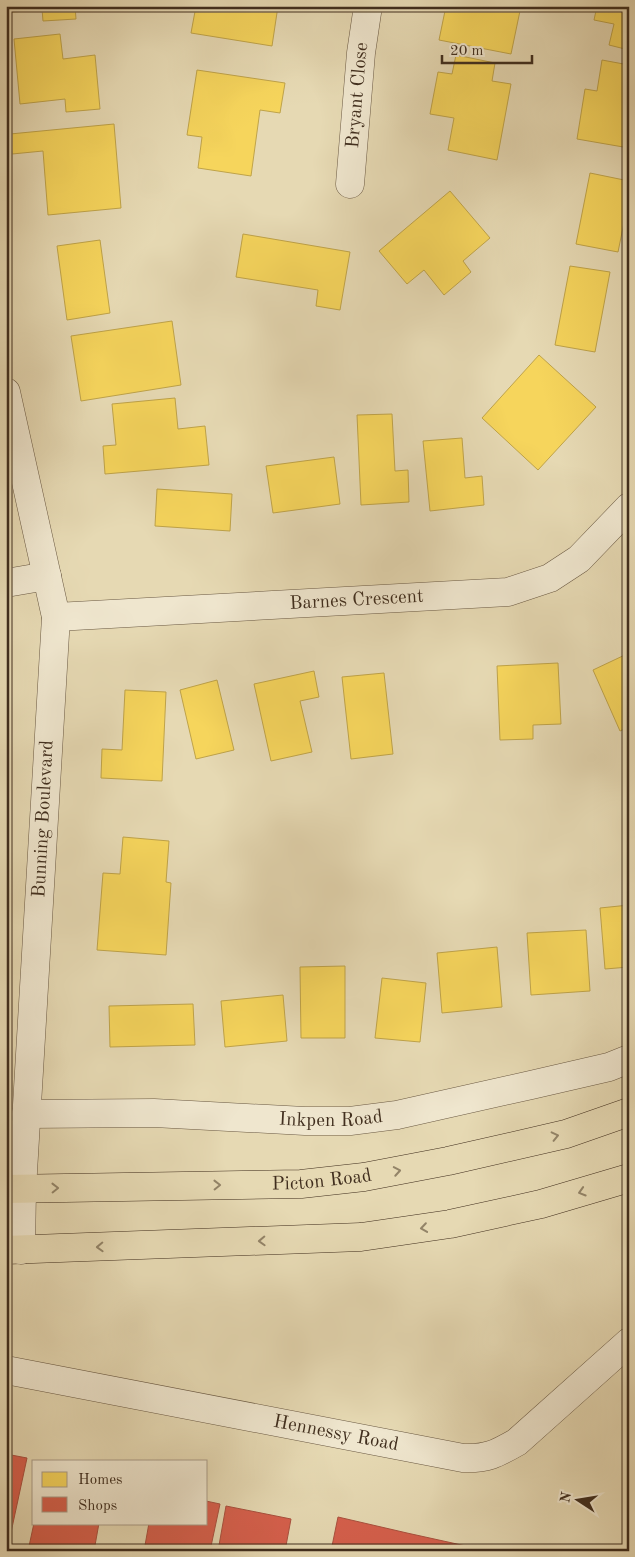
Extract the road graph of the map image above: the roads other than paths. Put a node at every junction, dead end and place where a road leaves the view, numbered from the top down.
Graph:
1 (368, 6) edge
2 (350, 184) dead end
3 (6, 392) edge
4 (629, 507) edge
5 (47, 576) junction
6 (6, 584) edge
7 (56, 616) junction
8 (629, 1059) edge
9 (629, 1112) edge
10 (26, 1114) junction
11 (629, 1178) edge
12 (14, 1189) edge
13 (14, 1250) edge
14 (629, 1342) edge
15 (6, 1370) edge

1 - 2 street, Bryant Close
3 - 5 street, Bunning Boulevard
4 - 7 street, Barnes Crescent
5 - 6 street
5 - 7 street, Bunning Boulevard
7 - 10 street, Bunning Boulevard
8 - 10 street, Inkpen Road
12 -> 9 main road, Picton Road
10 - 12 street, Bunning Boulevard
11 -> 13 main road
12 - 13 street, Bunning Boulevard
14 - 15 street, Hennessy Road

